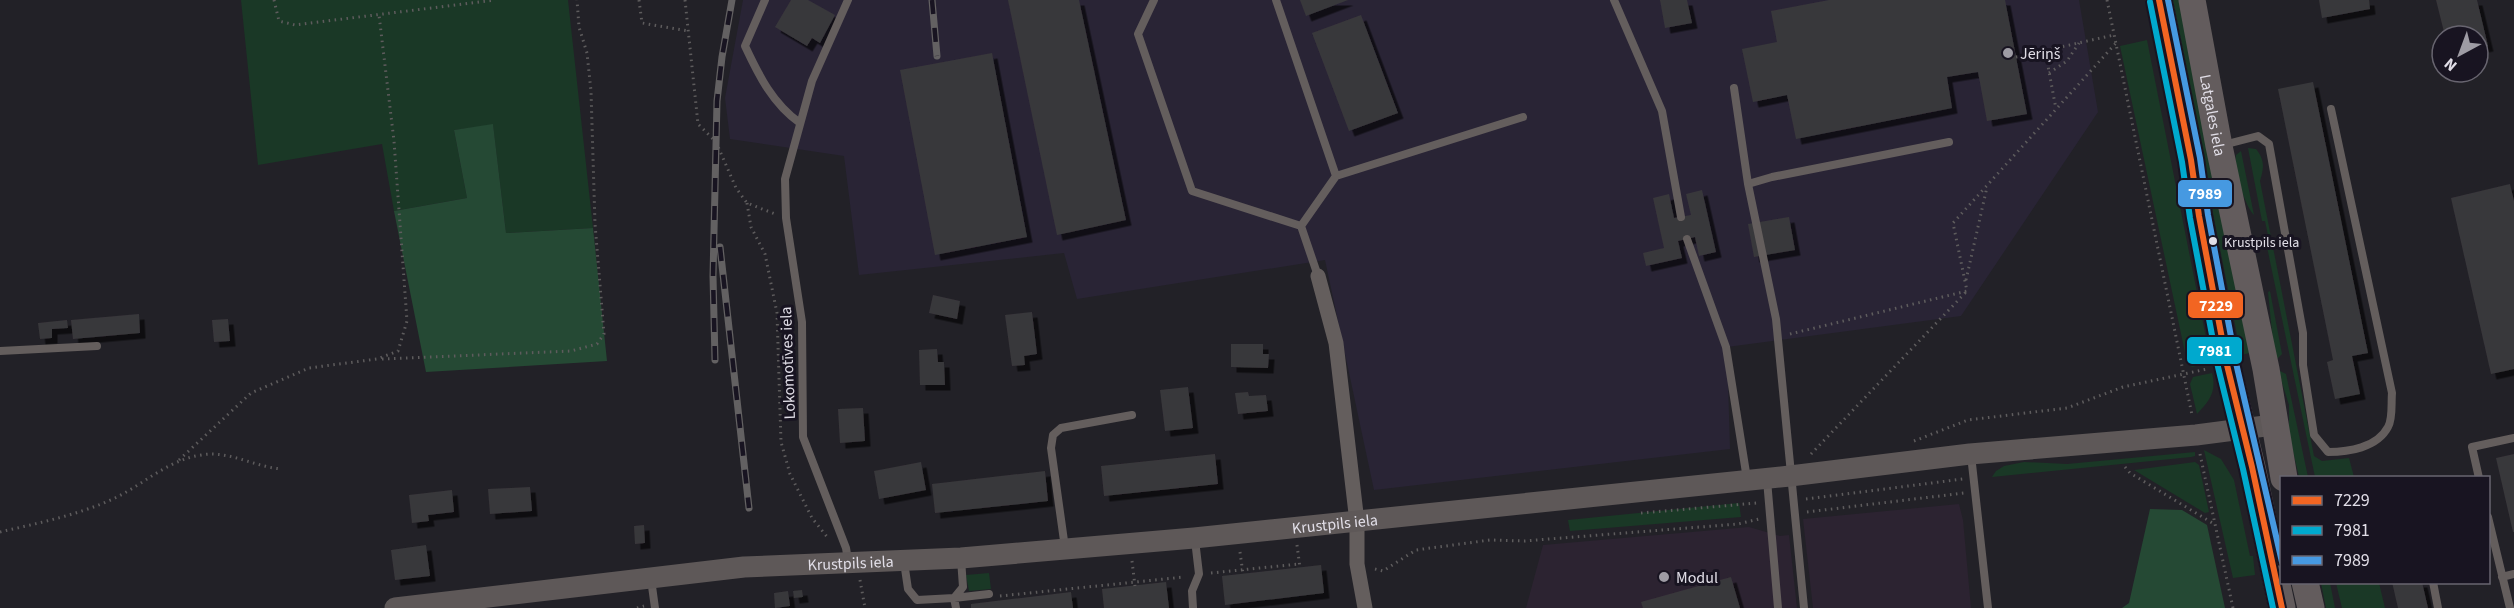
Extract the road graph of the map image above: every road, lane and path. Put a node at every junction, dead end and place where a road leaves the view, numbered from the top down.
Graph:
1 (274, 0) edge
2 (495, 0) edge
3 (577, 0) edge
4 (639, 0) edge
5 (685, 0) edge
6 (765, 0) edge
7 (848, 0) edge
8 (1154, 0) edge
9 (1276, 0) edge
10 (1614, 0) edge
11 (2107, 0) edge
12 (2159, 0) edge
13 (2192, 0) edge
14 (379, 15) junction
15 (688, 31) junction
16 (2114, 35) junction
17 (2079, 43) junction
18 (2116, 43) junction
19 (2045, 50) junction
20 (2016, 57) dead end
21 (2049, 73) junction
22 (1734, 88) dead end
23 (2056, 109) junction
24 (2331, 109) dead end
25 (1523, 117) dead end
26 (800, 123) junction
27 (1949, 142) dead end
28 (2219, 146) junction
29 (1336, 176) junction
30 (1748, 184) junction
31 (1988, 184) junction
32 (747, 203) junction
33 (1681, 217) dead end
34 (786, 218) junction
35 (1301, 226) junction
36 (1687, 239) dead end
37 (1318, 276) joint
38 (1965, 282) junction
39 (1967, 291) junction
40 (1777, 337) junction
41 (98, 346) dead end
42 (0, 351) edge
43 (377, 359) junction
44 (2211, 368) dead end
45 (2184, 373) junction
46 (1132, 415) dead end
47 (2273, 425) junction
48 (2243, 430) junction
49 (2196, 435) junction
50 (2514, 438) edge
51 (1914, 441) dead end
52 (1970, 454) junction
53 (179, 460) junction
54 (2125, 467) dead end
55 (282, 469) dead end
56 (1790, 476) junction
57 (2284, 476) edge
58 (2479, 476) edge
59 (1973, 477) junction
60 (1757, 479) junction
61 (1975, 491) junction
62 (1792, 500) junction
63 (1770, 502) junction
64 (1640, 513) dead end
65 (1793, 513) junction
66 (1772, 517) junction
67 (1357, 522) junction
68 (2216, 525) junction
69 (2490, 526) edge
70 (0, 532) edge
71 (1194, 538) junction
72 (830, 541) dead end
73 (1297, 541) dead end
74 (1065, 551) junction
75 (1241, 557) dead end
76 (961, 558) junction
77 (848, 561) junction
78 (904, 561) junction
79 (1132, 562) dead end
80 (1357, 564) junction
81 (1243, 572) junction
82 (1199, 574) junction
83 (2514, 574) edge
84 (2502, 577) junction
85 (651, 578) junction
86 (860, 579) dead end
87 (1135, 584) junction
88 (2305, 584) edge
89 (2433, 584) edge
90 (989, 594) joint
91 (954, 598) junction
92 (395, 608) edge
93 (655, 608) edge
94 (865, 608) edge
95 (956, 608) edge
96 (1194, 608) edge
97 (1365, 608) edge
98 (1778, 608) edge
99 (1804, 608) edge
100 (1988, 608) edge
101 (2233, 608) edge
102 (2282, 608) edge
103 (2311, 608) edge
104 (2438, 608) edge
105 (2510, 608) edge

1 - 14 path
2 - 14 path
3 - 43 path
4 - 15 path
5 - 15 path
6 - 26 lane
7 - 26 lane, Lokomotīves iela
8 - 35 lane
9 - 29 lane
10 - 33 lane
11 - 16 path
12 - 48 highway, Latgales iela
13 - 28 highway, Latgales iela
14 - 43 path
15 - 32 path
16 - 17 path
16 - 18 path
17 - 19 path
17 - 21 path
18 - 23 path
18 - 45 path
19 - 20 path
19 - 21 path
21 - 23 path
22 - 30 lane
23 - 31 path
24 - 28 lane
25 - 29 lane
26 - 34 lane, Lokomotīves iela
27 - 30 lane
28 - 47 highway, Latgales iela
29 - 35 lane
30 - 40 lane
31 - 38 path
31 - 38 path
32 - 34 path
32 - 72 path
34 - 77 lane, Lokomotīves iela
35 - 37 lane
36 - 60 lane
37 - 67 street
38 - 39 path
39 - 40 path
39 - 56 path
40 - 56 lane
41 - 42 lane
43 - 53 path
44 - 45 path
45 - 49 path
45 - 51 path
46 - 74 lane
47 - 48 street, Krustpils iela
47 - 57 highway, Latgales iela
48 - 49 street, Krustpils iela
48 - 102 highway, Latgales iela
49 - 52 street, Krustpils iela
49 - 68 path
50 - 58 lane
52 - 56 street, Krustpils iela
52 - 59 lane
53 - 55 path
53 - 70 path
54 - 68 path
56 - 60 street, Krustpils iela
56 - 62 lane
59 - 61 lane
59 - 62 path
60 - 63 lane
60 - 67 street, Krustpils iela
61 - 65 path
61 - 100 lane
62 - 65 lane
63 - 64 path
63 - 66 lane
65 - 99 lane
66 - 80 path
66 - 98 lane
67 - 71 street, Krustpils iela
67 - 80 street
68 - 101 path
69 - 84 lane
71 - 74 street, Krustpils iela
71 - 82 lane
73 - 81 path
74 - 76 street, Krustpils iela
75 - 81 path
76 - 78 street, Krustpils iela
76 - 91 lane
77 - 78 street, Krustpils iela
77 - 85 street, Krustpils iela
78 - 91 lane
79 - 87 path
80 - 97 street
81 - 82 path
82 - 87 path
82 - 96 lane
83 - 84 lane
84 - 105 lane
85 - 92 street, Krustpils iela
85 - 93 lane
86 - 94 path
87 - 90 path
88 - 103 highway
89 - 104 lane
90 - 91 lane
91 - 95 lane

